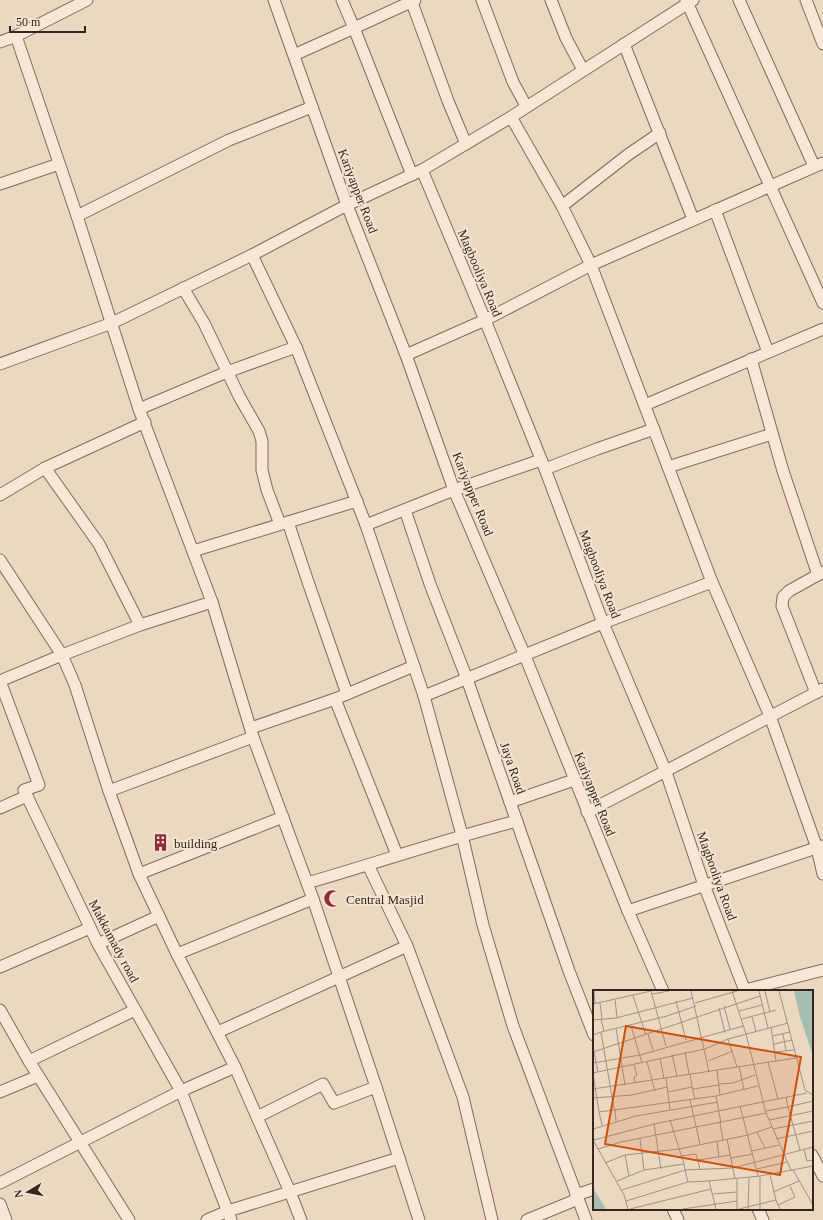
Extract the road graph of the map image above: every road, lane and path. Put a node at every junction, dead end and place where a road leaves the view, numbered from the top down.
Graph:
1 (87, 0) edge
2 (274, 0) edge
3 (342, 0) edge
4 (413, 0) edge
5 (482, 0) edge
6 (552, 0) edge
7 (739, 0) edge
8 (806, 0) edge
9 (689, 1) edge
10 (354, 28) junction
11 (16, 36) junction
12 (0, 42) edge
13 (624, 44) junction
14 (823, 44) edge
15 (294, 55) junction
16 (583, 70) junction
17 (526, 106) junction
18 (312, 107) junction
19 (511, 116) junction
20 (660, 133) junction
21 (466, 144) junction
22 (60, 164) junction
23 (818, 164) edge
24 (417, 172) junction
25 (0, 184) edge
26 (770, 185) junction
27 (347, 205) junction
28 (562, 206) junction
29 (716, 210) junction
30 (77, 216) junction
31 (693, 219) junction
32 (252, 255) junction
33 (591, 266) junction
34 (183, 288) junction
35 (823, 303) edge
36 (484, 320) junction
37 (112, 323) junction
38 (823, 329) edge
39 (296, 347) junction
40 (768, 352) junction
41 (406, 356) junction
42 (751, 360) junction
43 (0, 364) edge
44 (228, 372) junction
45 (645, 405) junction
46 (139, 409) junction
47 (145, 422) junction
48 (654, 429) junction
49 (772, 434) junction
50 (543, 465) junction
51 (668, 467) junction
52 (45, 468) junction
53 (454, 490) junction
54 (0, 495) edge
55 (357, 501) junction
56 (405, 510) junction
57 (284, 523) junction
58 (366, 525) junction
59 (193, 551) junction
60 (0, 560) edge
61 (820, 573) edge
62 (712, 582) junction
63 (212, 602) junction
64 (603, 623) junction
65 (140, 625) junction
66 (62, 655) junction
67 (525, 656) junction
68 (414, 666) junction
69 (467, 679) junction
70 (0, 681) edge
71 (819, 691) edge
72 (347, 694) junction
73 (424, 696) junction
74 (335, 699) junction
75 (770, 716) junction
76 (252, 733) junction
77 (666, 772) junction
78 (574, 780) junction
79 (109, 791) junction
80 (27, 796) junction
81 (510, 802) junction
82 (0, 808) edge
83 (587, 812) junction
84 (283, 817) junction
85 (517, 821) junction
86 (462, 835) junction
87 (820, 847) edge
88 (397, 855) junction
89 (368, 865) junction
90 (139, 874) junction
91 (823, 874) edge
92 (307, 883) junction
93 (704, 885) junction
94 (313, 899) junction
95 (628, 911) junction
96 (159, 916) junction
97 (90, 928) junction
98 (98, 944) junction
99 (407, 946) junction
100 (178, 954) junction
101 (0, 967) edge
102 (823, 970) edge
103 (339, 976) junction
104 (663, 990) edge
105 (745, 990) edge
106 (749, 990) edge
107 (0, 1010) edge
108 (135, 1010) junction
109 (218, 1032) junction
110 (593, 1032) edge
111 (29, 1061) junction
112 (235, 1067) junction
113 (38, 1076) junction
114 (376, 1087) junction
115 (181, 1091) junction
116 (0, 1092) edge
117 (257, 1117) junction
118 (80, 1143) junction
119 (813, 1157) edge
120 (399, 1158) junction
121 (823, 1176) edge
122 (0, 1184) edge
123 (593, 1189) edge
124 (290, 1192) junction
125 (577, 1197) junction
126 (0, 1204) edge
127 (673, 1210) edge
128 (758, 1210) edge
129 (229, 1216) edge
130 (6, 1220) edge
131 (129, 1220) edge
132 (206, 1220) edge
133 (301, 1220) edge
134 (419, 1220) edge
135 (492, 1220) edge
136 (527, 1220) edge
137 (586, 1220) edge
138 (678, 1220) edge
139 (763, 1220) edge

1 - 11 street
2 - 15 street, Kariyapper Road
3 - 10 street, Magbooliya Road
4 - 10 street
4 - 21 street
5 - 17 street
6 - 16 street
7 - 23 street
8 - 14 street
9 - 13 street
9 - 26 street
10 - 15 street
10 - 24 street, Magbooliya Road
11 - 12 street
11 - 22 street
13 - 16 street
13 - 20 street
15 - 18 street, Kariyapper Road
16 - 17 street
17 - 19 street
18 - 27 street, Kariyapper Road
18 - 30 street
19 - 21 street
19 - 28 street
20 - 28 street
20 - 31 street
21 - 24 street
22 - 25 street
22 - 30 street
23 - 26 street
24 - 27 street
24 - 36 street, Magbooliya Road
26 - 29 street
26 - 35 street
27 - 32 street
27 - 41 street, Kariyapper Road
28 - 33 street
29 - 31 street
29 - 40 street
30 - 37 street
31 - 33 street
32 - 34 street
32 - 39 street
33 - 36 street
33 - 45 street
34 - 37 street
34 - 44 street
36 - 41 street
36 - 50 street, Magbooliya Road
37 - 43 street
37 - 46 street
38 - 40 street
39 - 44 street
39 - 55 street
40 - 42 street
41 - 53 street, Kariyapper Road
42 - 45 street
42 - 49 street
44 - 46 street
44 - 57 street
45 - 48 street
46 - 47 street
47 - 52 street
47 - 59 street
48 - 50 street
48 - 51 street
49 - 51 street
49 - 61 street
50 - 53 street
50 - 64 street, Magbooliya Road
51 - 62 street
52 - 54 street
52 - 65 street
53 - 56 street
53 - 67 street, Kariyapper Road
55 - 57 street
55 - 58 street
56 - 58 street
56 - 69 street, Jaya Road
57 - 59 street
57 - 72 street
58 - 68 street
59 - 63 street
60 - 66 street
61 - 71 street
62 - 64 street
62 - 75 street
63 - 65 street
63 - 76 street
64 - 67 street
64 - 77 street, Magbooliya Road
65 - 66 street
66 - 70 street
66 - 79 street
67 - 69 street
67 - 78 street, Kariyapper Road
68 - 72 street
68 - 73 street
69 - 73 street
69 - 81 street, Jaya Road
70 - 80 street
71 - 75 street
72 - 74 street
73 - 86 street
74 - 76 street
74 - 88 street
75 - 77 street
75 - 87 street
76 - 79 street
76 - 84 street
77 - 83 street
77 - 93 street, Magbooliya Road
78 - 81 street
78 - 83 street, Kariyapper Road
79 - 90 street
80 - 82 street
80 - 97 street, Makkamady road
81 - 85 street, Jaya Road
83 - 95 street, Kariyapper Road
84 - 90 street
84 - 92 street
85 - 86 street
85 - 110 street, Jaya Road
86 - 88 street
86 - 125 street
87 - 91 street
87 - 93 street
88 - 89 street
89 - 92 street
89 - 99 street
90 - 96 street
92 - 94 street
93 - 95 street
93 - 105 street, Magbooliya Road
94 - 100 street
94 - 103 street
95 - 104 street, Kariyapper Road
96 - 98 street
96 - 100 street
97 - 98 street, Makkamady road
97 - 101 street
98 - 108 street, Makkamady road
99 - 103 street
99 - 135 street
100 - 109 street
102 - 106 street
103 - 109 street
103 - 114 street
107 - 111 street
108 - 111 street
108 - 115 street, Makkamady road
109 - 112 street
111 - 113 street
112 - 115 street
112 - 117 street
113 - 116 street
113 - 118 street
114 - 117 street
114 - 120 street
115 - 118 street
115 - 129 street, Makkamady road
117 - 124 street
118 - 122 street
118 - 131 street
119 - 121 street
120 - 124 street
120 - 134 street
123 - 125 street
124 - 129 street
124 - 133 street
125 - 136 street
125 - 137 street
126 - 130 street
127 - 138 street
128 - 139 street
129 - 132 street

